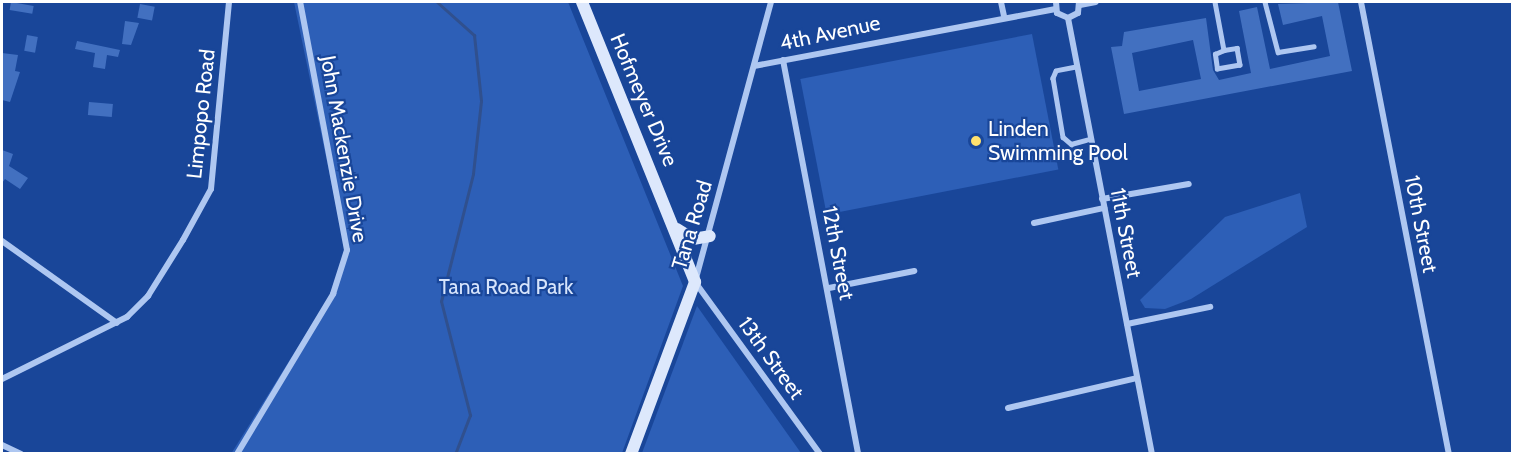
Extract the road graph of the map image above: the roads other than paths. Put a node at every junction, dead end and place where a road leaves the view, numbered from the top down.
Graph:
1 (230, 2) edge
2 (300, 2) edge
3 (582, 2) edge
4 (771, 2) edge
5 (1001, 2) edge
6 (1096, 2) edge
7 (1215, 2) edge
8 (1265, 2) edge
9 (1361, 2) edge
10 (1080, 3) edge
11 (1056, 5) edge
12 (1004, 16) junction
13 (1068, 18) junction
14 (1314, 46) dead end
15 (1224, 50) junction
16 (783, 60) junction
17 (754, 66) junction
18 (1076, 67) junction
19 (1090, 139) junction
20 (1189, 184) dead end
21 (1102, 199) junction
22 (1104, 208) junction
23 (1034, 223) dead end
24 (677, 229) junction
25 (710, 236) junction
26 (2, 241) edge
27 (914, 272) dead end
28 (694, 282) junction
29 (829, 288) junction
30 (1210, 307) dead end
31 (117, 323) junction
32 (1127, 324) junction
33 (1137, 378) junction
34 (2, 379) edge
35 (1008, 408) dead end
36 (2, 445) edge
37 (21, 453) edge
38 (237, 453) edge
39 (631, 453) edge
40 (820, 453) edge
41 (858, 453) edge
42 (1152, 453) edge
43 (1449, 453) edge

1 - 31 street, Limpopo Road
2 - 38 street, John Mackenzie Drive
3 - 24 main road, Hofmeyer Drive
4 - 17 street, Tana Road
5 - 12 street
6 - 10 street
7 - 15 lane
8 - 14 lane
9 - 43 street, 10th Street
10 - 13 street
11 - 12 street, 4th Avenue
11 - 13 street
12 - 16 street, 4th Avenue
13 - 18 street, 11th Street
15 - 15 lane
16 - 17 street, 4th Avenue
16 - 29 street, 12th Street
17 - 25 street, Tana Road
18 - 19 street, 11th Street
18 - 19 lane
19 - 21 street, 11th Street
20 - 21 street
21 - 22 street, 11th Street
22 - 23 street
22 - 32 street, 11th Street
24 - 25 main road
24 - 28 main road, Hofmeyer Drive
25 - 28 street, Tana Road
26 - 31 street
27 - 29 street
28 - 39 main road, Tana Road
28 - 40 street, 13th Street
29 - 41 street, 12th Street
30 - 32 street
31 - 34 street, Limpopo Road
32 - 33 street, 11th Street
33 - 35 street
33 - 42 street, 11th Street
36 - 37 street

